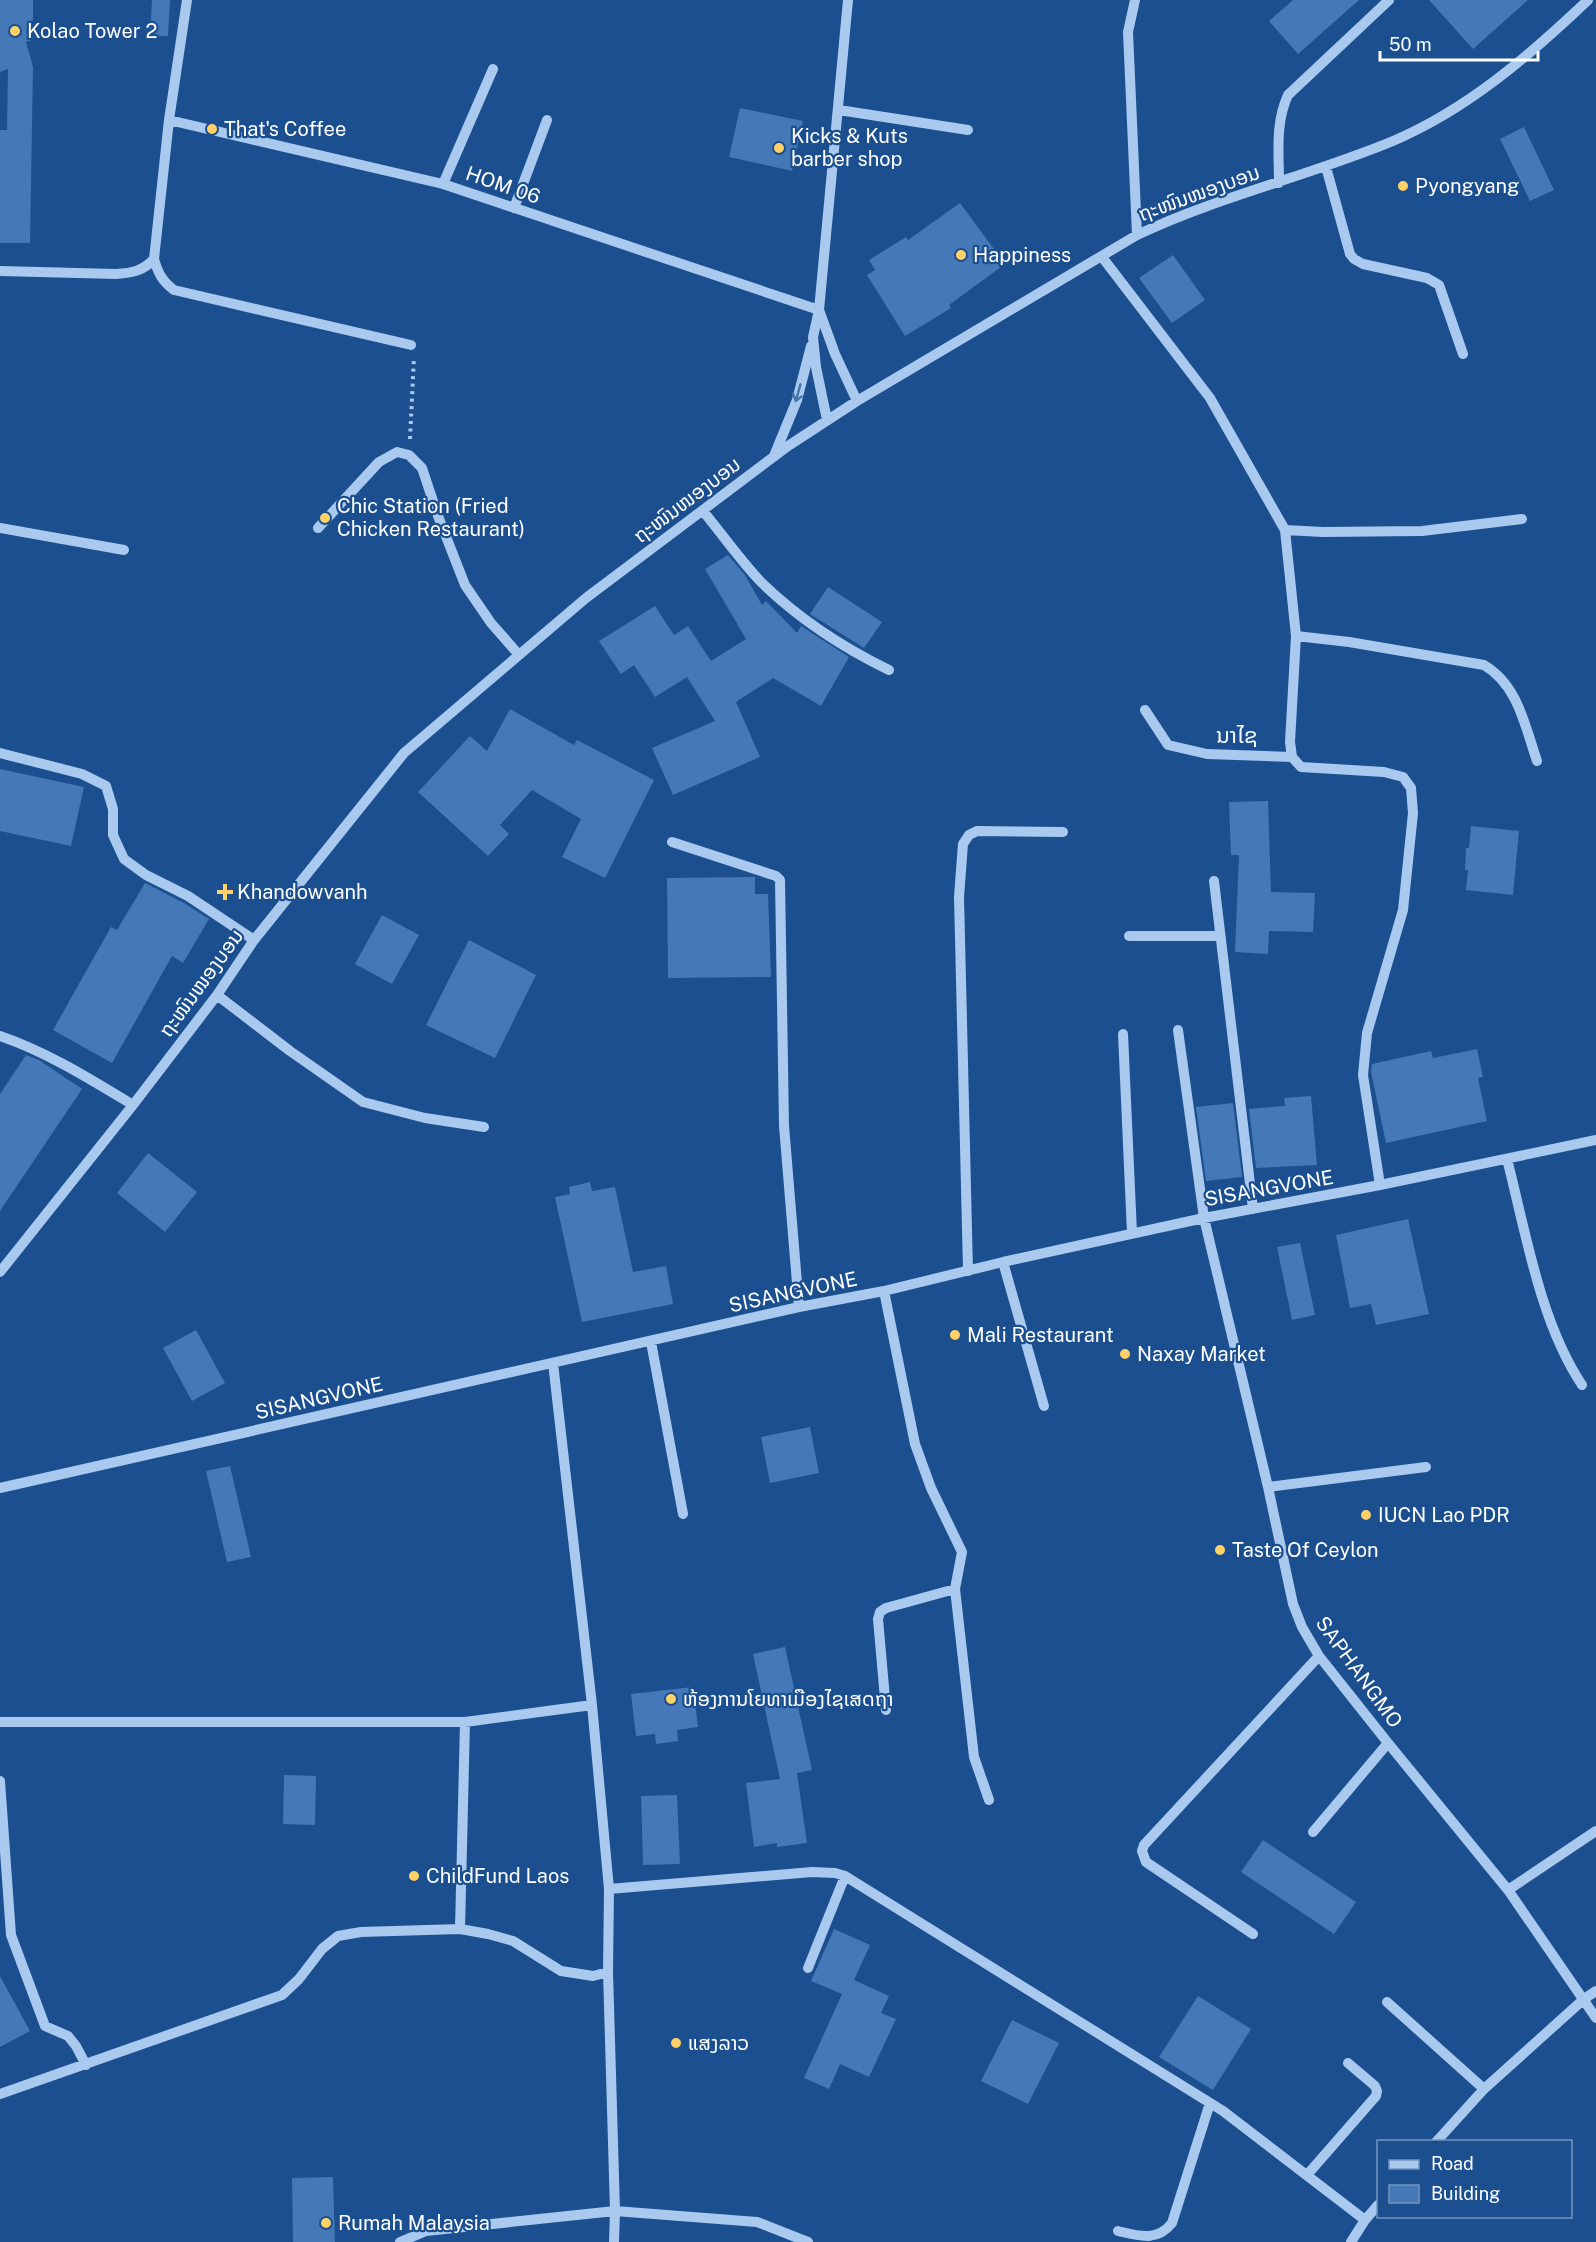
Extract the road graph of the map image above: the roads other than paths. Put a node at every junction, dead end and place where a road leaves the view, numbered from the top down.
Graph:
1 (188, 0) edge
2 (848, 0) edge
3 (1135, 0) edge
4 (1389, 0) edge
5 (1588, 0) edge
6 (493, 69) dead end
7 (839, 110) junction
8 (169, 120) junction
9 (547, 120) dead end
10 (968, 130) dead end
11 (1326, 167) junction
12 (1279, 183) junction
13 (443, 184) junction
14 (514, 208) junction
15 (1137, 235) junction
16 (1102, 257) junction
17 (154, 259) junction
18 (0, 271) edge
19 (819, 310) junction
20 (813, 337) junction
21 (411, 345) road end
22 (1462, 354) dead end
23 (857, 401) junction
24 (827, 420) junction
25 (774, 457) junction
26 (703, 510) junction
27 (1522, 519) dead end
28 (0, 528) edge
29 (318, 528) dead end
30 (1285, 530) junction
31 (124, 550) dead end
32 (1296, 636) junction
33 (519, 655) junction
34 (889, 670) dead end
35 (1144, 710) dead end
36 (0, 753) edge
37 (1292, 757) junction
38 (1537, 761) dead end
39 (1063, 832) dead end
40 (672, 842) dead end
41 (1214, 881) dead end
42 (1129, 936) dead end
43 (1220, 936) junction
44 (254, 940) junction
45 (217, 995) junction
46 (1178, 1030) dead end
47 (1123, 1034) dead end
48 (0, 1036) edge
49 (133, 1105) junction
50 (484, 1127) dead end
51 (1596, 1140) edge
52 (1507, 1159) junction
53 (1380, 1185) junction
54 (1252, 1209) junction
55 (1204, 1218) junction
56 (1132, 1233) junction
57 (1003, 1262) junction
58 (968, 1271) junction
59 (0, 1272) edge
60 (884, 1291) junction
61 (799, 1307) junction
62 (651, 1342) junction
63 (553, 1364) junction
64 (1582, 1385) dead end
65 (1044, 1406) dead end
66 (1426, 1467) dead end
67 (1268, 1487) junction
68 (0, 1488) edge
69 (683, 1514) dead end
70 (955, 1590) junction
71 (1319, 1656) junction
72 (592, 1706) junction
73 (886, 1710) dead end
74 (0, 1722) edge
75 (465, 1722) junction
76 (1388, 1743) junction
77 (0, 1781) edge
78 (989, 1800) dead end
79 (1596, 1831) edge
80 (1312, 1832) dead end
81 (845, 1876) junction
82 (609, 1889) junction
83 (1508, 1890) junction
84 (460, 1929) junction
85 (1252, 1934) dead end
86 (808, 1968) dead end
87 (608, 1972) junction
88 (1596, 1991) edge
89 (1584, 1999) junction
90 (1387, 2001) dead end
91 (1596, 2018) edge
92 (1348, 2063) dead end
93 (86, 2065) junction
94 (1484, 2089) junction
95 (0, 2094) edge
96 (1210, 2103) junction
97 (1439, 2140) edge
98 (1307, 2175) junction
99 (1377, 2206) edge
100 (615, 2211) junction
101 (1365, 2220) junction
102 (1118, 2231) dead end
103 (400, 2242) edge
104 (614, 2242) edge
105 (808, 2242) edge
106 (1351, 2242) edge

1 - 8 street
2 - 7 street
3 - 15 street
4 - 12 street
5 - 11 street, ຖະໜົນໜອງບອນ
6 - 13 street
7 - 10 street
7 - 19 street
8 - 13 street, HOM 06
8 - 17 street
9 - 14 street
11 - 12 street, ຖະໜົນໜອງບອນ
11 - 22 street
12 - 15 street, ຖະໜົນໜອງບອນ
13 - 14 street, HOM 06
14 - 19 street, HOM 06
15 - 16 street, ຖະໜົນໜອງບອນ
16 - 23 street, ຖະໜົນໜອງບອນ
16 - 30 street
17 - 18 street
17 - 21 street
19 - 20 street
19 - 23 street
20 - 24 street
20 -> 25 street
23 - 24 street, ຖະໜົນໜອງບອນ
24 - 25 street, ຖະໜົນໜອງບອນ
25 - 26 street, ຖະໜົນໜອງບອນ
26 - 33 street, ຖະໜົນໜອງບອນ
26 - 34 street
27 - 30 street
28 - 31 street
29 - 33 street
30 - 32 street
32 - 37 street
32 - 38 street
33 - 44 street, ຖະໜົນໜອງບອນ
35 - 37 street
36 - 44 street
37 - 53 street
39 - 58 street
40 - 61 street
41 - 43 street
42 - 43 street
43 - 54 street
44 - 45 street, ຖະໜົນໜອງບອນ
45 - 49 street, ຖະໜົນໜອງບອນ
45 - 50 street
46 - 55 street, SAPHANGMO
47 - 56 street
48 - 49 street
49 - 59 street, ຖະໜົນໜອງບອນ
51 - 52 street, SISANGVONE
52 - 53 street, SISANGVONE
52 - 64 street
53 - 54 street, SISANGVONE
54 - 55 street, SISANGVONE
55 - 56 street, SISANGVONE
55 - 67 street, SAPHANGMO
56 - 57 street, SISANGVONE
57 - 58 street, SISANGVONE
57 - 65 street
58 - 60 street, SISANGVONE
60 - 61 street, SISANGVONE
60 - 70 street
61 - 62 street, SISANGVONE
62 - 63 street, SISANGVONE
62 - 69 street
63 - 68 street, SISANGVONE
63 - 72 street
66 - 67 street
67 - 71 street, SAPHANGMO
70 - 73 street
70 - 78 street
71 - 76 street, SAPHANGMO
71 - 85 street
72 - 75 street
72 - 82 street
74 - 75 street
75 - 84 street
76 - 80 street
76 - 83 street, SAPHANGMO
77 - 93 street
79 - 83 street
81 - 82 street
81 - 86 street
81 - 96 street
82 - 87 street
83 - 89 street, SAPHANGMO
84 - 87 street
84 - 93 street
87 - 100 street
88 - 89 street
89 - 91 street, SAPHANGMO
89 - 94 street
90 - 94 street
92 - 98 street
93 - 95 street
94 - 97 street
96 - 98 street
96 - 102 street
98 - 101 street
99 - 101 street
100 - 103 street
100 - 104 street
100 - 105 street
101 - 106 street

